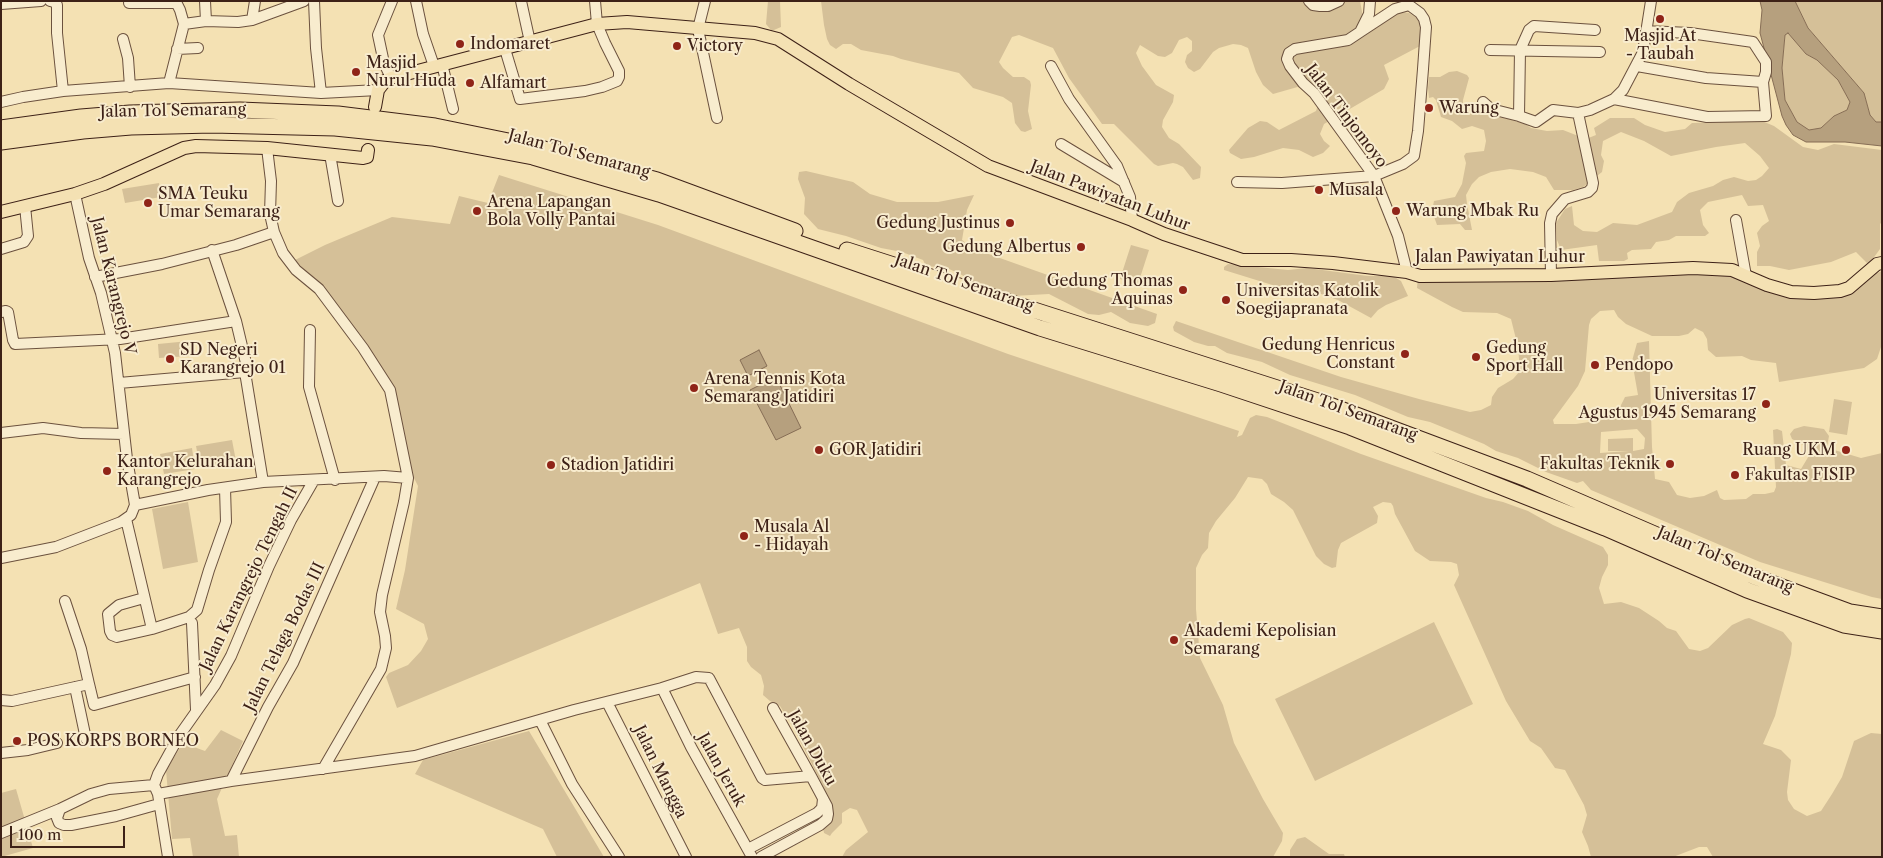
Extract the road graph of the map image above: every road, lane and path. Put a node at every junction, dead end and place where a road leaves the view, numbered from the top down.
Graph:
1 (41, 1) edge
2 (50, 1) edge
3 (205, 1) edge
4 (255, 1) edge
5 (304, 1) edge
6 (314, 1) edge
7 (392, 1) edge
8 (416, 1) edge
9 (521, 1) edge
10 (595, 1) edge
11 (705, 1) edge
12 (1309, 1) edge
13 (1339, 1) edge
14 (1370, 1) edge
15 (1650, 1) edge
16 (26, 2) edge
17 (155, 2) edge
18 (129, 3) dead end
19 (1, 4) edge
20 (252, 20) junction
21 (206, 21) junction
22 (184, 24) junction
23 (597, 24) junction
24 (698, 30) junction
25 (1595, 30) dead end
26 (1646, 31) junction
27 (1360, 32) junction
28 (123, 39) dead end
29 (530, 42) junction
30 (198, 48) dead end
31 (177, 49) junction
32 (505, 49) junction
33 (1490, 50) dead end
34 (1520, 50) junction
35 (1600, 52) dead end
36 (438, 65) junction
37 (1051, 66) dead end
38 (1637, 66) junction
39 (391, 78) junction
40 (1764, 82) junction
41 (169, 83) junction
42 (130, 87) junction
43 (378, 90) junction
44 (63, 91) junction
45 (321, 93) junction
46 (1614, 99) junction
47 (1, 102) edge
48 (1482, 102) dead end
49 (375, 107) dead end
50 (453, 109) dead end
51 (1578, 113) junction
52 (1519, 116) junction
53 (717, 118) dead end
54 (1, 128) edge
55 (1, 142) edge
56 (1061, 144) dead end
57 (267, 148) junction
58 (368, 152) dead end
59 (330, 154) junction
60 (1374, 176) junction
61 (1237, 182) dead end
62 (1125, 183) junction
63 (75, 194) junction
64 (338, 202) dead end
65 (25, 206) junction
66 (1, 212) edge
67 (1132, 220) junction
68 (1736, 220) dead end
69 (274, 232) junction
70 (1, 249) edge
71 (212, 250) junction
72 (1882, 263) edge
73 (1407, 272) junction
74 (1551, 275) junction
75 (1746, 276) junction
76 (95, 277) junction
77 (1, 312) edge
78 (236, 321) junction
79 (310, 330) dead end
80 (112, 339) junction
81 (245, 372) junction
82 (119, 383) junction
83 (1, 433) edge
84 (124, 434) junction
85 (375, 477) junction
86 (408, 478) junction
87 (314, 480) junction
88 (335, 480) junction
89 (263, 482) junction
90 (226, 488) junction
91 (135, 505) junction
92 (126, 519) junction
93 (1, 558) edge
94 (144, 598) junction
95 (65, 601) dead end
96 (1882, 617) edge
97 (190, 620) junction
98 (152, 629) junction
99 (1882, 631) edge
100 (195, 677) junction
101 (89, 684) junction
102 (75, 687) junction
103 (664, 693) junction
104 (1, 700) edge
105 (607, 702) junction
106 (94, 705) junction
107 (773, 708) dead end
108 (81, 709) junction
109 (196, 710) junction
110 (540, 720) junction
111 (86, 738) dead end
112 (57, 743) dead end
113 (1, 753) edge
114 (323, 769) junction
115 (811, 776) junction
116 (231, 781) junction
117 (157, 794) junction
118 (823, 798) junction
119 (60, 809) junction
120 (1, 833) edge
121 (750, 853) edge
122 (168, 857) edge
123 (619, 857) edge
124 (686, 857) edge
125 (761, 857) edge

1 - 16 street
2 - 44 street
3 - 21 street
4 - 20 street
5 - 20 street
6 - 45 street
7 - 39 street
8 - 36 street
9 - 29 street
10 - 23 street
11 - 24 street
12 - 13 street
14 - 27 street
15 - 26 street
16 - 19 street
17 - 18 street
17 - 22 street
20 - 21 street
21 - 22 street
22 - 31 street
23 - 24 main road, Jalan Pawiyatan Luhur
23 - 29 main road, Jalan Pawiyatan Luhur
23 - 32 street
24 - 53 street
24 - 67 main road, Jalan Pawiyatan Luhur
25 - 34 street
26 - 38 street
26 - 40 street
27 - 60 street, Jalan Tinjomoyo
27 - 60 street
28 - 42 street
29 - 32 main road, Jalan Pawiyatan Luhur
30 - 31 street
31 - 41 street
32 - 36 main road, Jalan Pawiyatan Luhur
33 - 34 street
34 - 35 street
34 - 52 street
36 - 39 main road, Jalan Pawiyatan Luhur
36 - 50 street
37 - 62 street
38 - 40 street
38 - 46 street
39 - 43 main road, Jalan Pawiyatan Luhur
40 - 46 street
41 - 42 street
41 - 45 street
42 - 44 street
43 - 45 street
43 - 49 main road
44 - 47 street
46 - 51 street
48 - 52 street
51 - 52 street
51 - 74 street
54 - 96 highway, Jalan Tol Semarang
55 - 99 highway, Jalan Tol Semarang
56 - 62 street
57 - 59 main road
57 - 63 main road
57 - 69 street
58 - 59 main road
59 - 64 street
60 - 61 street
60 - 73 street, Jalan Tinjomoyo
62 - 67 street
63 - 65 main road
63 - 76 street, Jalan Karangrejo V
65 - 66 main road
65 - 70 street
67 - 73 main road, Jalan Pawiyatan Luhur
68 - 75 street
69 - 71 street
69 - 86 street
71 - 76 street
71 - 78 street
72 - 75 main road, Jalan Pawiyatan Luhur
73 - 74 main road, Jalan Pawiyatan Luhur
74 - 75 main road, Jalan Pawiyatan Luhur
76 - 80 street, Jalan Karangrejo V
77 - 80 street
78 - 80 street
78 - 81 street
79 - 88 street
80 - 82 street, Jalan Karangrejo V
81 - 82 street
81 - 89 street
82 - 84 street, Jalan Karangrejo V
83 - 84 street
84 - 91 street, Jalan Karangrejo V
85 - 86 street
85 - 88 street
85 - 116 street, Jalan Telaga Bodas III
86 - 114 street
87 - 88 street
87 - 89 street
87 - 109 street, Jalan Karangrejo Tengah II
89 - 90 street
90 - 91 street
90 - 97 street
91 - 92 street
92 - 93 street
92 - 94 street
94 - 98 street
94 - 98 street
95 - 101 street
97 - 98 street
97 - 100 street
100 - 106 street
100 - 109 street
101 - 102 street
101 - 106 street
102 - 104 street
102 - 108 street
103 - 105 street
103 - 115 street
103 - 121 street, Jalan Jeruk
105 - 110 street
105 - 124 street, Jalan Mangga
106 - 108 street
107 - 115 street, Jalan Duku
108 - 111 street
109 - 117 street, Jalan Karangrejo Tengah II
110 - 114 street
110 - 123 street
112 - 113 street
114 - 116 street
115 - 118 street, Jalan Duku
116 - 117 street
117 - 119 street
117 - 119 street
117 - 122 street
118 - 121 street, Jalan Duku
118 - 125 street
119 - 120 street

